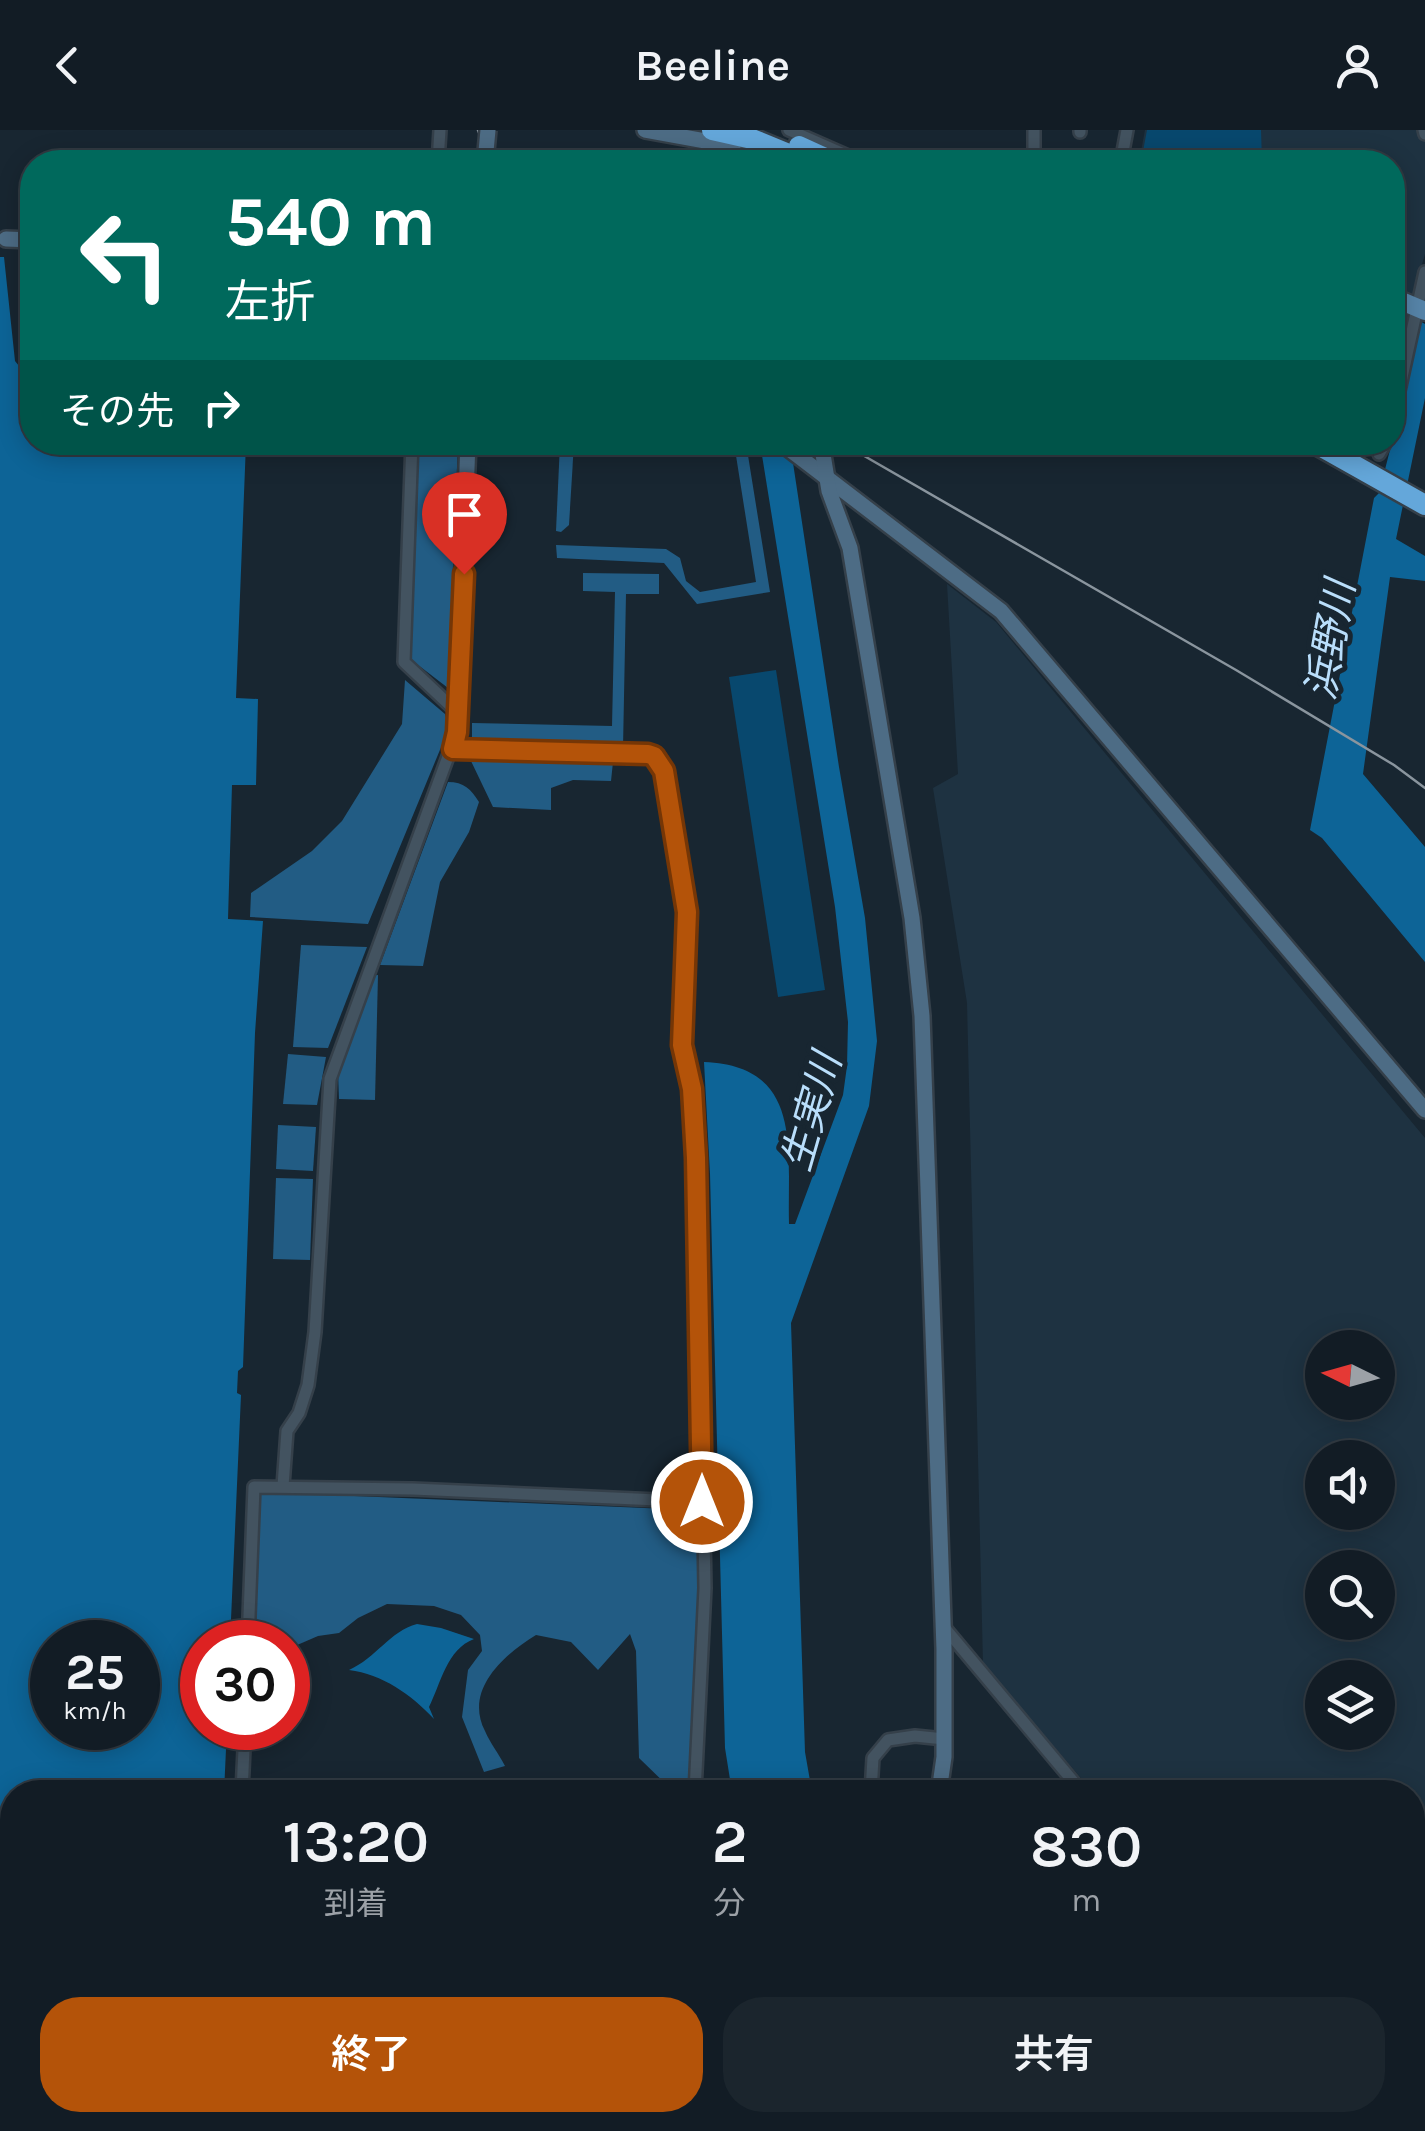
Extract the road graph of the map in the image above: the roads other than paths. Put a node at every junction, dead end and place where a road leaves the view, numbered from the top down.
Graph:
1 (645, 130) edge
2 (712, 130) edge
3 (774, 138) edge
4 (733, 146) joint
5 (751, 150) edge
6 (805, 150) edge
7 (1425, 272) edge
8 (1421, 309) edge
9 (1405, 372) edge
10 (412, 455) edge
11 (468, 455) edge
12 (797, 455) edge
13 (823, 455) edge
14 (1381, 461) edge
15 (826, 477) junction
16 (1418, 495) edge
17 (458, 714) junction
18 (457, 732) joint
19 (453, 749) junction
20 (1425, 1110) edge
21 (283, 1486) junction
22 (702, 1502) junction
23 (249, 1620) edge
24 (944, 1626) junction
25 (944, 1738) junction
26 (243, 1750) edge
27 (242, 1780) edge
28 (696, 1780) edge
29 (872, 1780) edge
30 (940, 1780) edge
31 (1072, 1780) edge

1 - 4 street
2 - 3 highway
3 - 6 highway
4 - 5 street
7 - 8 street
8 - 9 street
10 - 17 street
11 - 17 street
12 - 15 street
13 - 15 street
14 - 16 highway
15 - 20 street
15 - 24 street
17 - 18 street
18 - 19 street
19 - 21 street
19 - 22 street
21 - 22 street
21 - 23 street
22 - 28 street
24 - 25 street
24 - 31 street
25 - 29 street
25 - 30 street
26 - 27 street

